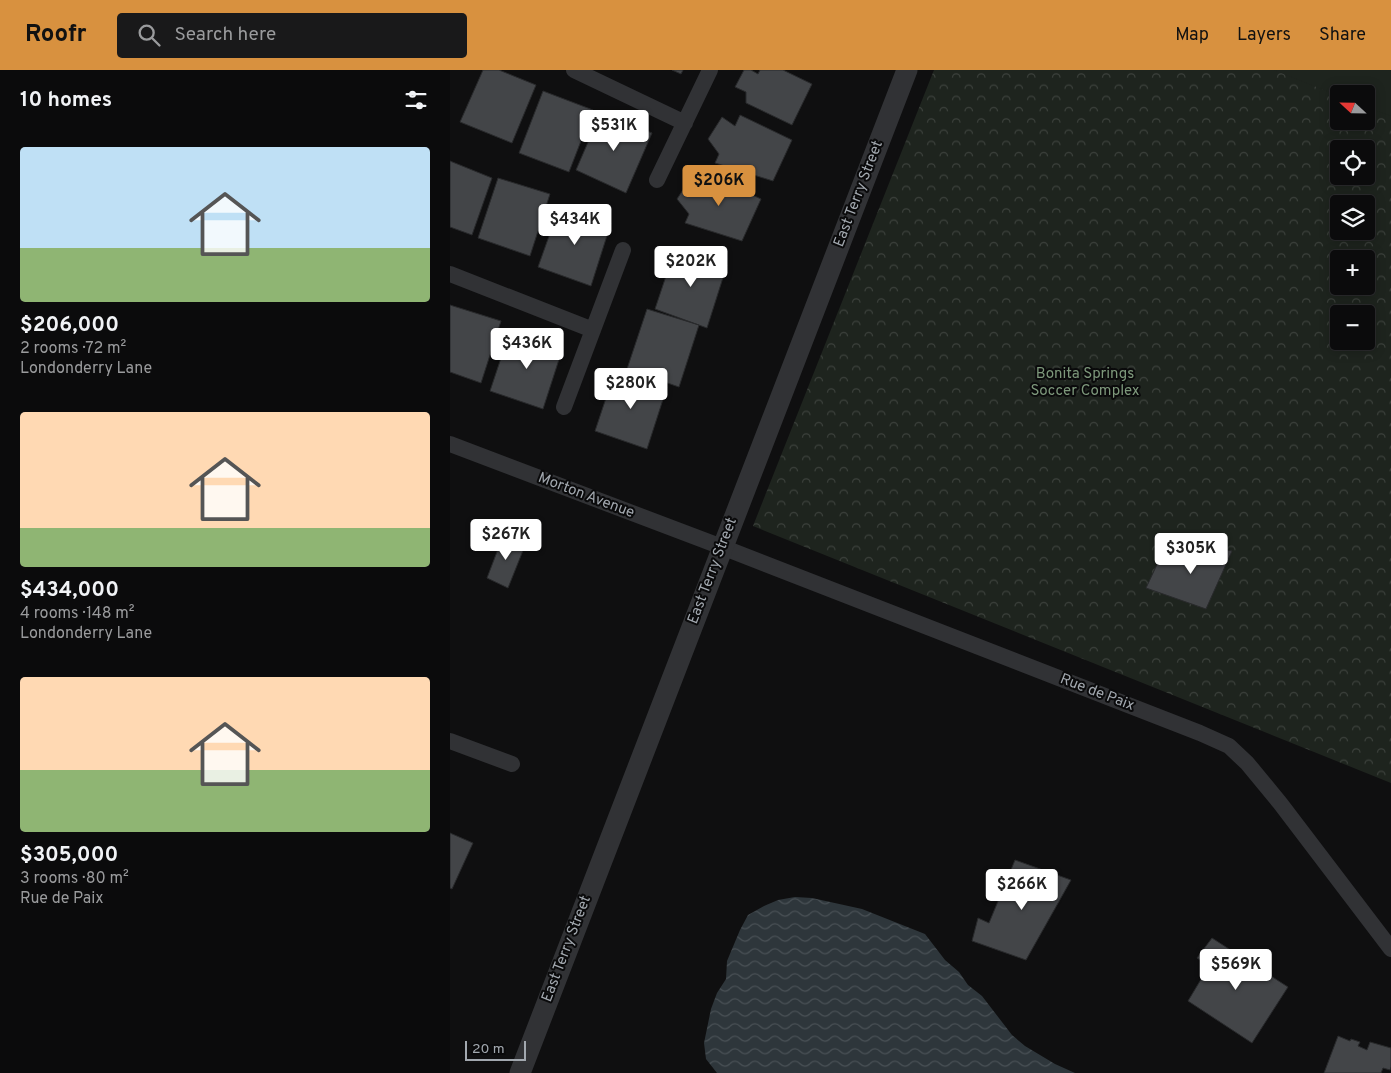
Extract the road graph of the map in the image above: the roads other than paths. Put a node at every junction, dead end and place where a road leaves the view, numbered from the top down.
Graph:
1 (574, 70) edge
2 (710, 70) edge
3 (907, 70) edge
4 (684, 123) junction
5 (657, 180) dead end
6 (623, 250) dead end
7 (450, 274) edge
8 (593, 330) junction
9 (564, 407) dead end
10 (450, 444) edge
11 (722, 547) junction
12 (450, 741) edge
13 (512, 764) dead end
14 (1391, 950) edge
15 (520, 1073) edge

1 - 4 street
2 - 4 street
3 - 11 street, East Terry Street
4 - 5 street
6 - 8 street
7 - 8 street
8 - 9 street
10 - 11 street, Morton Avenue
11 - 14 street, Rue de Paix
11 - 15 street, East Terry Street
12 - 13 street

